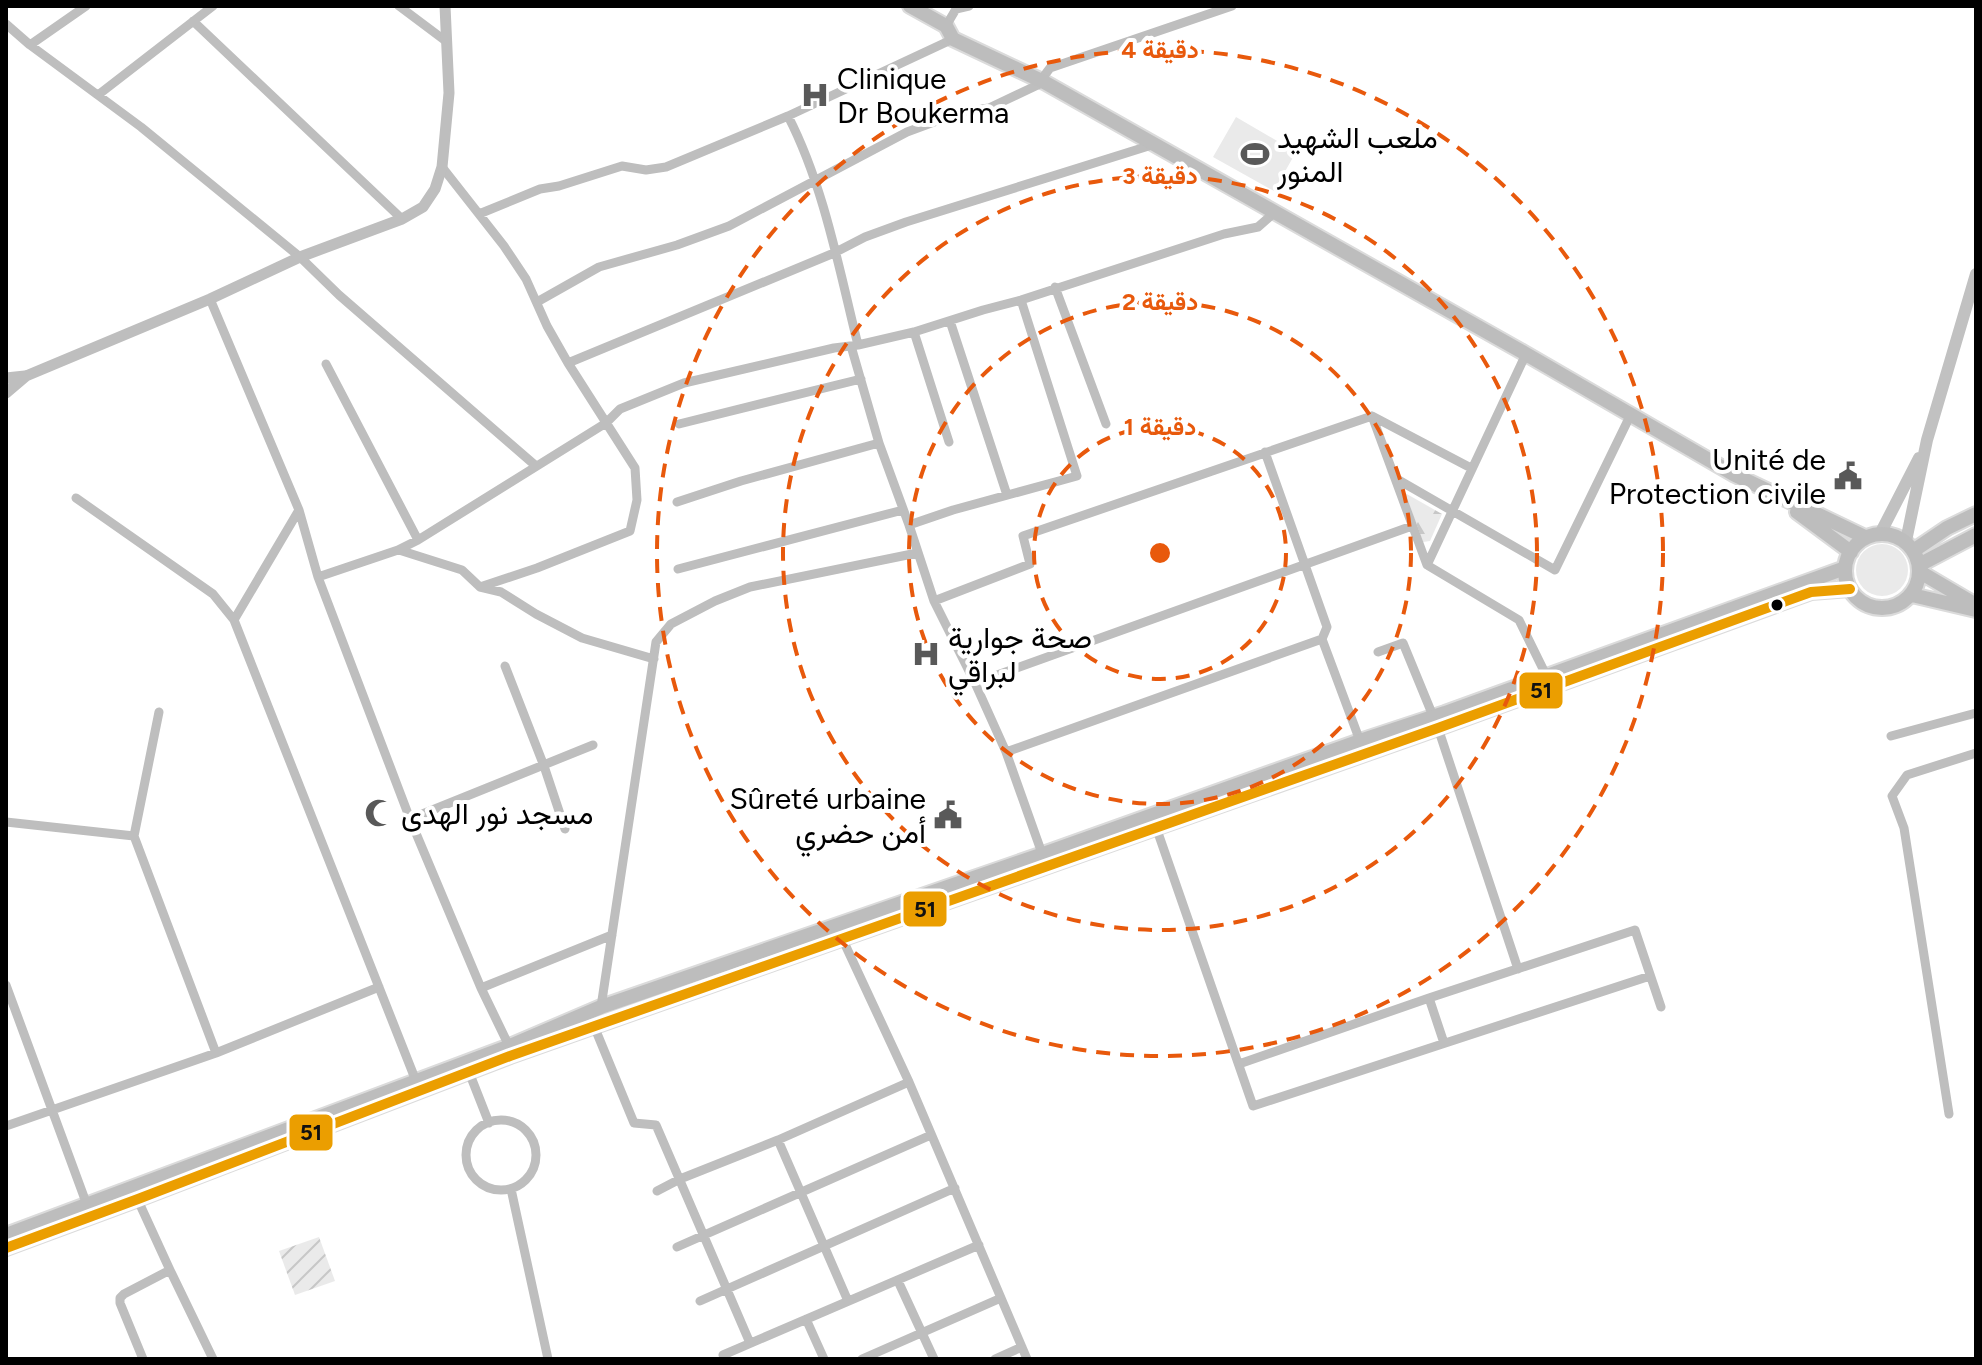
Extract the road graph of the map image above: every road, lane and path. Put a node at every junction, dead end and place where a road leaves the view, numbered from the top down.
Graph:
1 (86, 6) edge
2 (213, 6) edge
3 (399, 6) edge
4 (445, 6) edge
5 (910, 6) edge
6 (969, 6) edge
7 (1232, 6) edge
8 (193, 21) junction
9 (6, 24) edge
10 (949, 33) junction
11 (447, 42) junction
12 (30, 45) junction
13 (1042, 81) junction
14 (98, 95) junction
15 (788, 116) junction
16 (1155, 144) junction
17 (442, 167) junction
18 (814, 180) junction
19 (1274, 213) junction
20 (479, 214) junction
21 (402, 219) junction
22 (834, 253) junction
23 (300, 257) junction
24 (1976, 274) edge
25 (1055, 287) junction
26 (210, 299) junction
27 (1021, 300) junction
28 (537, 302) junction
29 (950, 321) junction
30 (914, 332) junction
31 (855, 346) junction
32 (1526, 354) junction
33 (568, 363) junction
34 (326, 364) dead end
35 (26, 376) junction
36 (6, 378) edge
37 (861, 379) junction
38 (6, 393) edge
39 (1631, 414) junction
40 (1372, 416) junction
41 (606, 423) junction
42 (679, 424) dead end
43 (1106, 424) dead end
44 (1927, 440) junction
45 (949, 442) dead end
46 (879, 443) junction
47 (1265, 452) junction
48 (536, 466) junction
49 (1471, 468) junction
50 (1395, 478) junction
51 (1007, 495) junction
52 (1774, 495) junction
53 (76, 498) dead end
54 (677, 502) dead end
55 (299, 510) junction
56 (903, 510) junction
57 (1452, 511) junction
58 (1976, 514) edge
59 (909, 525) junction
60 (1412, 526) junction
61 (1881, 532) junction
62 (1976, 535) edge
63 (1865, 537) junction
64 (418, 540) junction
65 (398, 550) junction
66 (1851, 552) junction
67 (917, 553) junction
68 (1914, 557) junction
69 (1303, 564) junction
70 (1427, 565) junction
71 (1845, 568) junction
72 (678, 569) dead end
73 (318, 577) junction
74 (480, 587) junction
75 (1850, 589) junction
76 (1912, 595) junction
77 (934, 601) junction
78 (1976, 608) edge
79 (234, 620) junction
80 (1322, 639) junction
81 (1378, 652) dead end
82 (654, 659) junction
83 (505, 666) dead end
84 (1546, 675) junction
85 (975, 683) junction
86 (159, 712) dead end
87 (1976, 713) edge
88 (1435, 722) junction
89 (1891, 736) dead end
90 (1360, 741) junction
91 (593, 745) dead end
92 (1006, 752) junction
93 (1976, 753) edge
94 (544, 766) junction
95 (410, 819) junction
96 (6, 822) edge
97 (1156, 827) junction
98 (565, 829) dead end
99 (134, 836) junction
100 (1044, 860) junction
101 (612, 935) junction
102 (842, 938) junction
103 (1518, 969) junction
104 (1650, 976) junction
105 (6, 985) edge
106 (379, 987) junction
107 (481, 988) junction
108 (1429, 998) junction
109 (601, 1007) junction
110 (1661, 1007) dead end
111 (594, 1026) junction
112 (1444, 1043) junction
113 (510, 1051) junction
114 (216, 1053) junction
115 (1239, 1064) junction
116 (469, 1072) junction
117 (416, 1081) junction
118 (909, 1082) junction
119 (51, 1110) junction
120 (1949, 1114) dead end
121 (489, 1123) junction
122 (6, 1126) edge
123 (931, 1135) junction
124 (778, 1140) junction
125 (680, 1179) junction
126 (955, 1188) junction
127 (511, 1189) junction
128 (657, 1191) dead end
129 (800, 1192) junction
130 (135, 1193) junction
131 (87, 1205) junction
132 (6, 1235) edge
133 (703, 1235) junction
134 (979, 1245) junction
135 (677, 1247) dead end
136 (825, 1247) junction
137 (6, 1248) edge
138 (170, 1270) junction
139 (898, 1281) junction
140 (727, 1289) junction
141 (1001, 1298) junction
142 (700, 1301) dead end
143 (848, 1301) junction
144 (806, 1319) junction
145 (922, 1333) junction
146 (750, 1343) junction
147 (1022, 1347) junction
148 (723, 1355) dead end
149 (143, 1359) edge
150 (213, 1359) edge
151 (548, 1359) edge
152 (824, 1359) edge
153 (862, 1359) edge
154 (934, 1359) edge
155 (995, 1359) edge
156 (1027, 1359) edge

1 - 12 street
2 - 8 street
3 - 11 street
4 - 11 street
5 - 10 main road
6 - 10 street
7 - 13 street
8 - 14 street
8 - 21 street
9 - 12 street
10 - 13 main road
10 - 15 street
11 - 17 street
12 - 14 street
13 - 16 main road
13 - 18 street
14 - 23 street
15 - 18 street
15 - 20 street
16 - 19 main road
16 - 22 street
17 - 20 street
17 - 21 street
18 - 22 street
18 - 28 street
19 - 25 street
19 - 32 main road
20 - 28 street
21 - 23 street
22 - 31 street
22 - 33 street
23 - 26 street
23 - 48 street
24 - 44 main road
25 - 27 street
25 - 43 street
26 - 35 street
26 - 55 street
27 - 29 street
27 - 51 street
28 - 33 street
29 - 30 street
29 - 51 street
30 - 31 street
30 - 45 street
31 - 37 street
31 - 41 street
32 - 39 main road
32 - 49 street
33 - 41 street
34 - 64 street
35 - 36 street
35 - 38 street
37 - 42 street
37 - 46 street
39 - 52 main road
39 - 57 street
40 - 47 street
40 - 49 street
40 - 50 street
41 - 48 street
41 - 74 street
44 - 61 main road
44 - 68 main road
46 - 54 street
46 - 56 street
47 - 69 street
47 - 77 street
48 - 64 street
49 - 57 street
50 - 57 street
50 - 60 street
51 - 59 street
52 - 63 main road
52 - 66 main road
53 - 79 street
55 - 73 street
55 - 79 street
56 - 59 street
56 - 72 street
57 - 70 street
58 - 68 main road
59 - 67 street
60 - 69 street
60 - 70 street
61 - 63 main road
61 - 68 main road
62 - 68 main road
63 - 66 main road
64 - 65 street
65 - 73 street
65 - 74 street
66 - 71 main road
67 - 77 street
67 - 82 street
68 - 76 main road
68 - 78 main road
69 - 80 street
69 - 85 street
70 - 84 street
71 - 75 main road
71 - 84 main road
73 - 95 street
74 - 82 street
75 - 76 main road
75 - 88 main road
76 - 78 main road
77 - 85 street
79 - 106 street
80 - 90 street
80 - 92 street
81 - 88 street
82 - 101 street
83 - 94 street
84 - 88 main road
85 - 92 street
86 - 99 street
87 - 89 street
88 - 90 main road
88 - 97 main road
88 - 103 street
90 - 100 main road
91 - 94 street
92 - 100 street
93 - 120 street
94 - 95 street
94 - 98 street
95 - 107 street
96 - 99 street
97 - 100 main road
97 - 115 street
99 - 114 street
100 - 102 main road
100 - 109 main road
101 - 107 street
101 - 109 street
102 - 111 main road
102 - 118 street
103 - 104 street
103 - 108 street
104 - 110 street
104 - 112 street
105 - 119 street
106 - 114 street
106 - 117 street
107 - 113 street
108 - 112 street
108 - 115 street
109 - 113 main road
111 - 113 main road
111 - 125 street
112 - 115 street
113 - 116 main road
113 - 117 main road
114 - 119 street
116 - 121 street
116 - 130 main road
117 - 130 main road
118 - 123 street
118 - 124 street
119 - 122 street
119 - 131 street
121 - 127 street
121 - 127 street
123 - 126 street
123 - 129 street
124 - 125 street
124 - 129 street
125 - 128 street
125 - 133 street
126 - 134 street
126 - 136 street
127 - 151 street
129 - 133 street
129 - 136 street
130 - 131 main road
130 - 137 main road
130 - 138 street
131 - 132 main road
133 - 135 street
133 - 140 street
134 - 139 street
134 - 141 street
136 - 140 street
136 - 143 street
138 - 149 street
138 - 150 street
139 - 143 street
139 - 145 street
140 - 142 street
140 - 146 street
141 - 145 street
141 - 147 street
143 - 144 street
144 - 146 street
144 - 152 street
145 - 153 street
145 - 154 street
146 - 148 street
147 - 155 street
147 - 156 street

